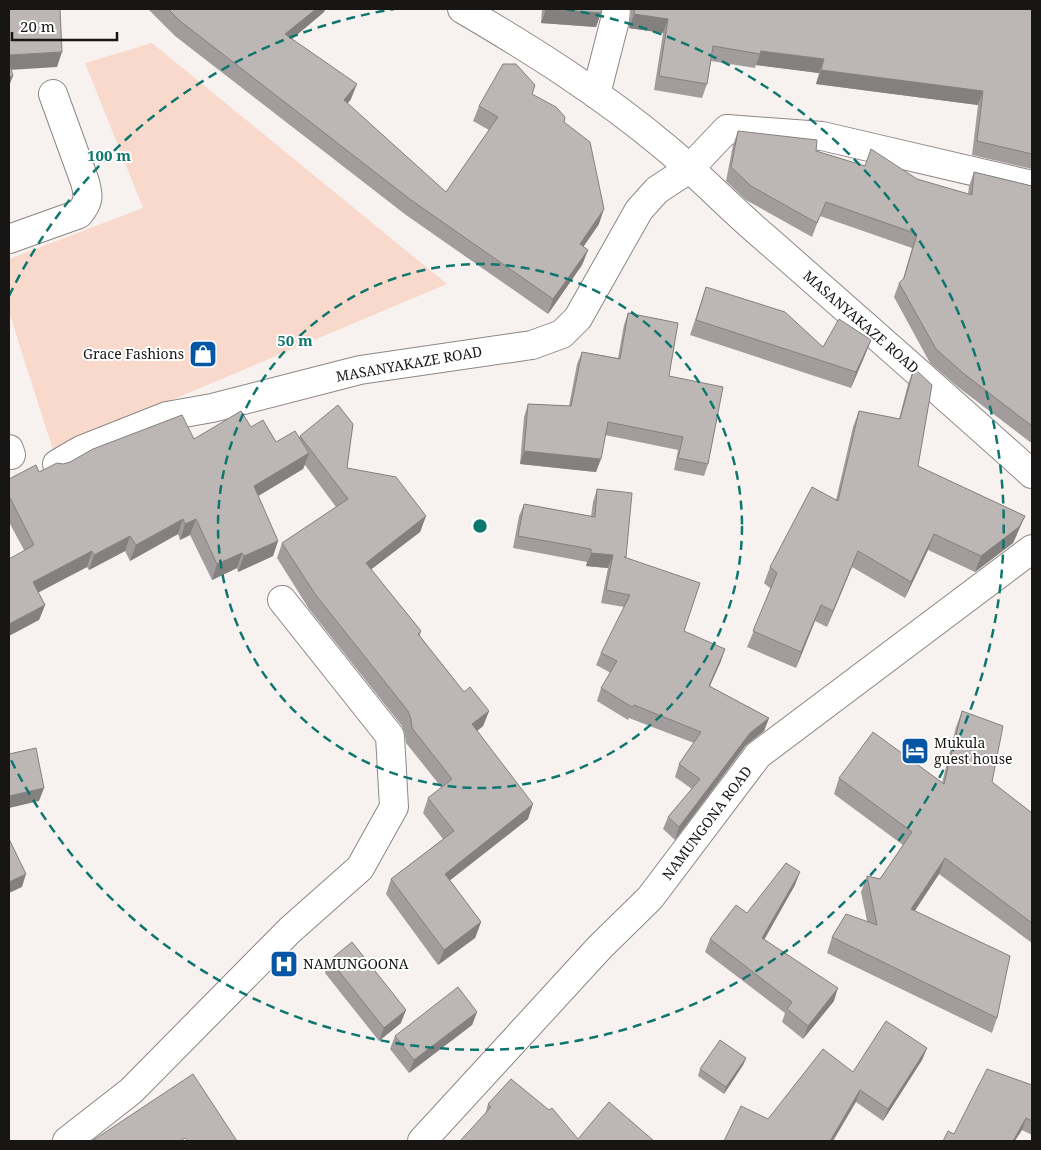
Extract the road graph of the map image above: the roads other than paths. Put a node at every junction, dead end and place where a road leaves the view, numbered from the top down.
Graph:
1 (462, 9) edge
2 (616, 9) edge
3 (53, 94) dead end
4 (596, 94) junction
5 (689, 169) junction
6 (1032, 185) edge
7 (9, 239) edge
8 (57, 464) edge
9 (1032, 474) edge
10 (1032, 550) edge
11 (282, 600) dead end
12 (67, 1141) edge
13 (422, 1141) edge

1 - 4 street, MASANYAKAZE ROAD
2 - 4 street
3 - 7 street
4 - 5 street, MASANYAKAZE ROAD
5 - 6 street, MASANYAKAZE ROAD
5 - 8 street, MASANYAKAZE ROAD
5 - 9 street, MASANYAKAZE ROAD
10 - 13 street, NAMUNGONA ROAD
11 - 12 street

